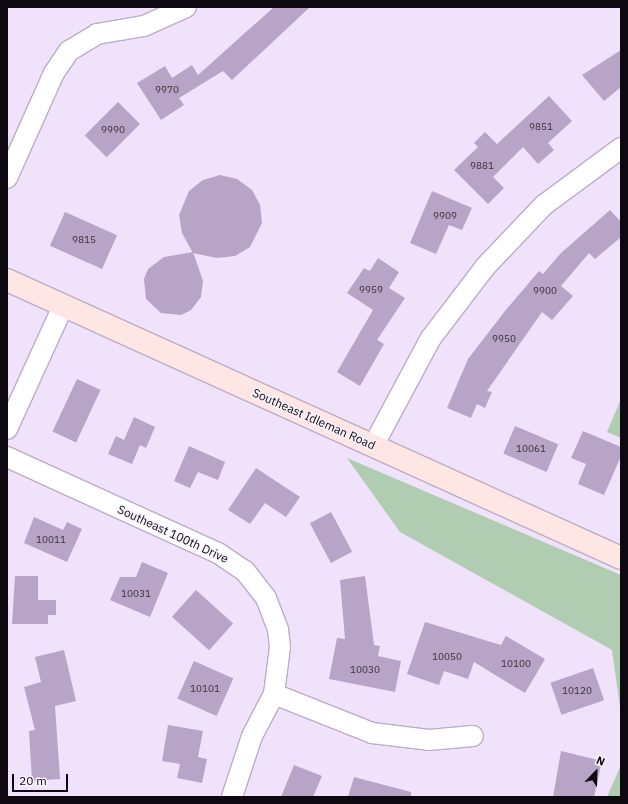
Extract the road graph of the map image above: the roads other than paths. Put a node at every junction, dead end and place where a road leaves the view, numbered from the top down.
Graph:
1 (186, 7) edge
2 (621, 148) edge
3 (7, 178) edge
4 (7, 280) edge
5 (63, 306) junction
6 (7, 429) edge
7 (373, 446) junction
8 (7, 457) edge
9 (621, 558) edge
10 (274, 694) junction
11 (473, 736) dead end
12 (232, 797) edge

1 - 3 street
2 - 7 street
4 - 5 main road, Southeast Idleman Road
5 - 6 street
5 - 7 main road, Southeast Idleman Road
7 - 9 main road, Southeast Idleman Road
8 - 10 street, Southeast 100th Drive
10 - 11 street
10 - 12 street, Southeast 100th Drive

